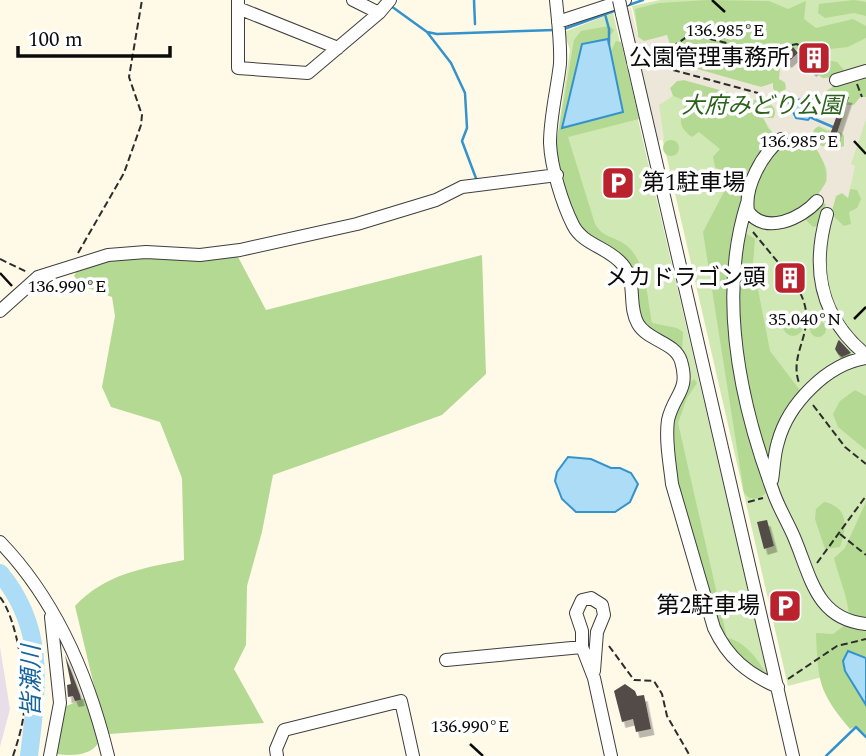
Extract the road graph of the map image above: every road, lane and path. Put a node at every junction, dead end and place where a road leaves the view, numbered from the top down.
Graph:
1 (142, 0) edge
2 (354, 0) edge
3 (556, 0) edge
4 (619, 0) edge
5 (625, 0) edge
6 (238, 4) edge
7 (384, 7) edge
8 (558, 27) junction
9 (672, 47) dead end
10 (801, 47) dead end
11 (338, 48) junction
12 (758, 51) junction
13 (781, 67) dead end
14 (673, 70) dead end
15 (866, 71) edge
16 (836, 80) dead end
17 (758, 93) dead end
18 (816, 111) dead end
19 (826, 114) dead end
20 (781, 139) dead end
21 (556, 175) junction
22 (817, 201) dead end
23 (747, 203) junction
24 (827, 214) dead end
25 (742, 219) junction
26 (0, 260) edge
27 (69, 268) junction
28 (786, 272) dead end
29 (38, 277) junction
30 (795, 284) dead end
31 (799, 290) dead end
32 (0, 311) edge
33 (866, 356) edge
34 (773, 489) junction
35 (866, 496) edge
36 (737, 505) junction
37 (839, 534) junction
38 (0, 542) edge
39 (866, 555) edge
40 (809, 573) junction
41 (0, 597) edge
42 (51, 613) junction
43 (866, 624) edge
44 (597, 632) junction
45 (866, 639) edge
46 (582, 647) junction
47 (446, 660) dead end
48 (594, 678) junction
49 (778, 685) junction
50 (13, 756) edge
51 (50, 756) edge
52 (107, 756) edge
53 (277, 756) edge
54 (413, 756) edge
55 (611, 756) edge
56 (690, 756) edge
57 (793, 756) edge

1 - 27 path
2 - 7 street
3 - 8 street
4 - 36 street, bridge
5 - 8 street
6 - 11 street
6 - 11 street
7 - 11 street
8 - 21 street
9 - 12 path
10 - 12 path
12 - 13 path
14 - 17 path
15 - 16 street
18 - 19 path
20 - 23 street
21 - 27 street
21 - 49 street
22 - 23 street
23 - 25 street
24 - 33 street
25 - 28 path
25 - 34 street
26 - 29 path
27 - 29 street
29 - 32 street
30 - 31 path
33 - 34 street
34 - 36 path
34 - 40 street
35 - 37 path
36 - 49 street
37 - 39 path
37 - 40 path
38 - 42 street
40 - 43 street
41 - 50 path
42 - 51 street
42 - 52 street
44 - 46 street
44 - 48 street
44 - 56 path
45 - 49 path
46 - 47 street
46 - 48 street
48 - 55 street
49 - 57 street
53 - 54 street

